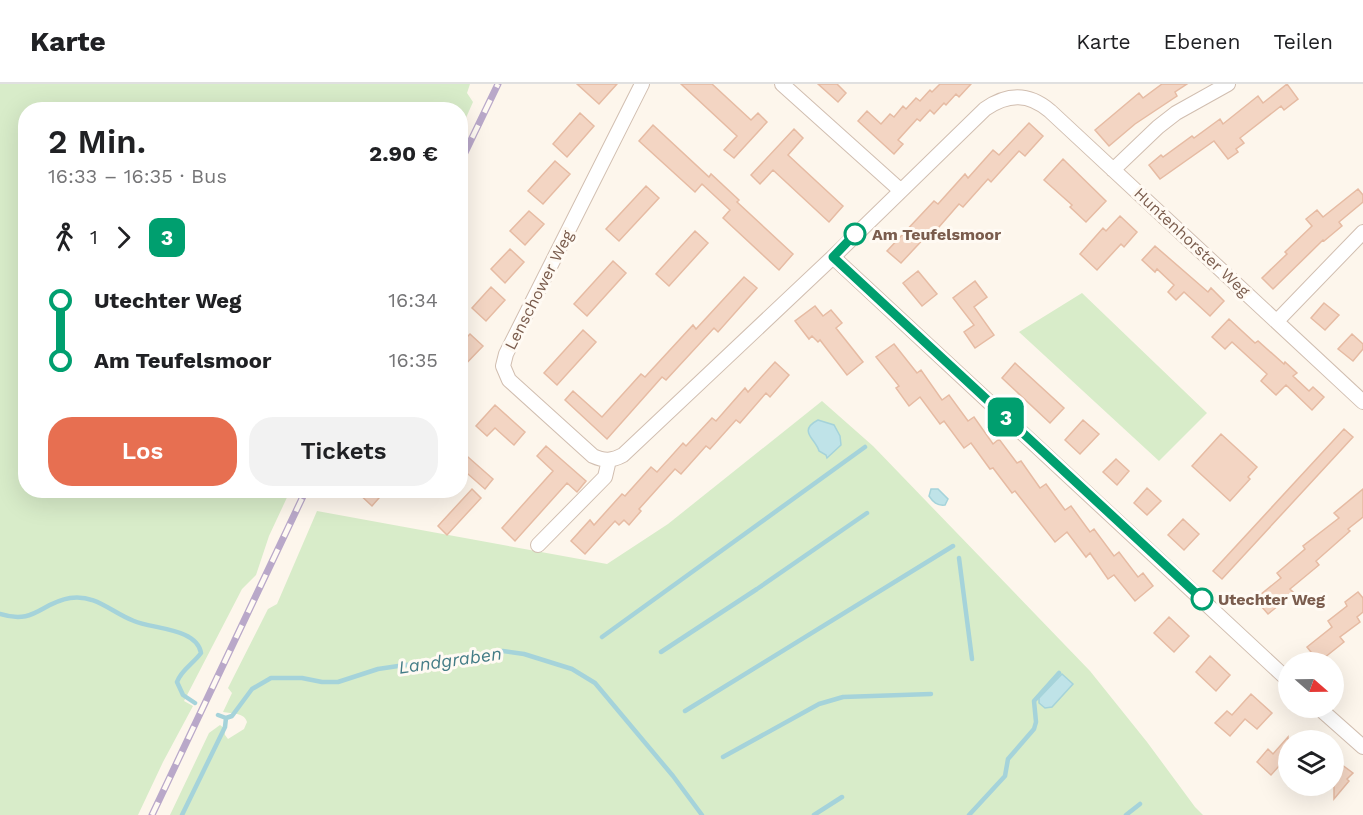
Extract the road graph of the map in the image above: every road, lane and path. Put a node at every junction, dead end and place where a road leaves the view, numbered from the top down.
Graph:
1 (642, 84) edge
2 (782, 84) edge
3 (1228, 84) edge
4 (1113, 170) junction
5 (900, 190) junction
6 (1363, 232) edge
7 (833, 257) junction
8 (1277, 321) junction
9 (1363, 402) edge
10 (609, 460) junction
11 (538, 544) dead end
12 (1278, 671) edge
13 (1330, 718) edge
14 (1363, 747) edge

1 - 10 street, Lenschower Weg
2 - 5 street
3 - 4 street
4 - 5 street, Huntenhorster Weg
4 - 8 street, Huntenhorster Weg
5 - 7 street
6 - 8 street
7 - 10 street
7 - 12 street
8 - 9 street, Huntenhorster Weg
10 - 11 street
13 - 14 street

